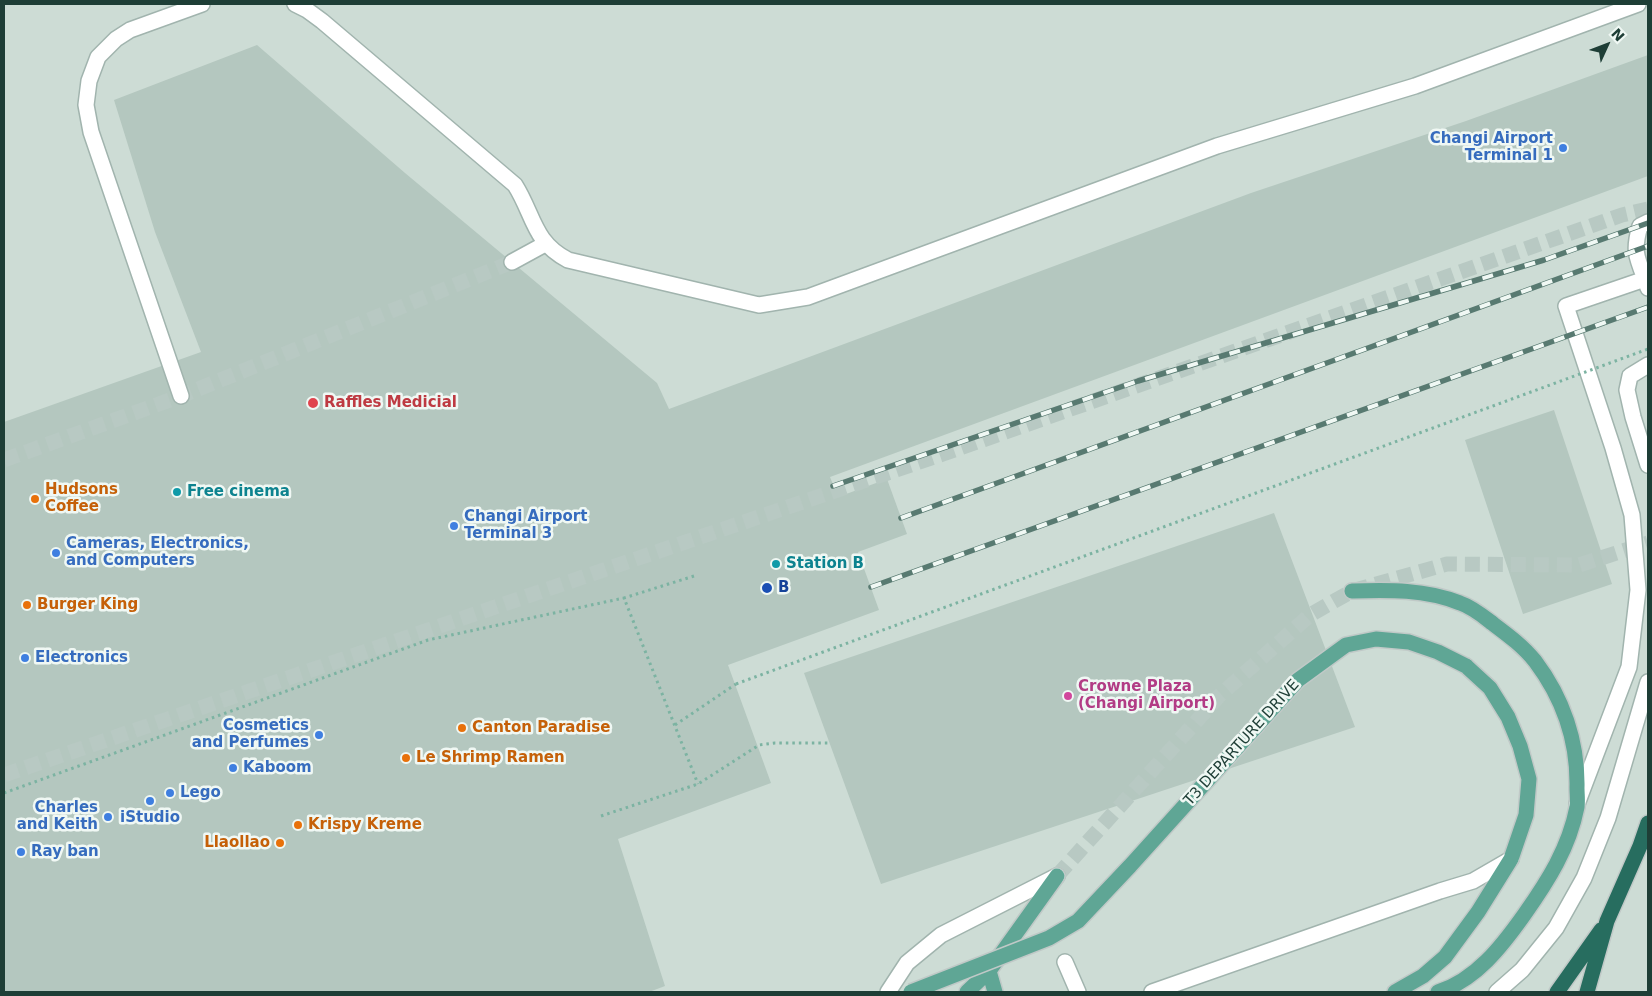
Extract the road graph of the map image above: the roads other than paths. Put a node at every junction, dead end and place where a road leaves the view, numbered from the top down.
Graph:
1 (202, 4) edge
2 (295, 4) edge
3 (1638, 4) edge
4 (1648, 222) edge
5 (545, 244) junction
6 (512, 262) tunnel mouth
7 (1647, 284) edge
8 (1648, 364) edge
9 (181, 396) dead end
10 (1648, 465) edge
11 (1352, 591) dead end
12 (1648, 682) edge
13 (1577, 806) junction
14 (1648, 823) edge
15 (1511, 859) junction
16 (1056, 876) joint
17 (1607, 921) junction
18 (1065, 962) dead end
19 (989, 971) junction
20 (888, 992) edge
21 (911, 992) edge
22 (967, 992) edge
23 (995, 992) edge
24 (1078, 992) edge
25 (1152, 992) edge
26 (1395, 992) edge
27 (1438, 992) edge
28 (1497, 992) edge
29 (1557, 992) edge
30 (1587, 992) edge

1 - 9 lane
2 - 5 lane
3 - 5 lane
4 - 7 lane
5 - 6 lane
7 - 13 lane
8 - 10 lane
11 - 13 main road
12 - 28 lane
13 - 27 main road
14 - 17 highway
15 - 21 main road, T3 DEPARTURE DRIVE, bridge
15 - 25 lane
15 - 26 main road, T3 DEPARTURE DRIVE
16 - 19 main road
16 - 20 lane
17 - 29 highway
17 - 30 highway
18 - 24 lane
19 - 22 main road
19 - 23 main road

